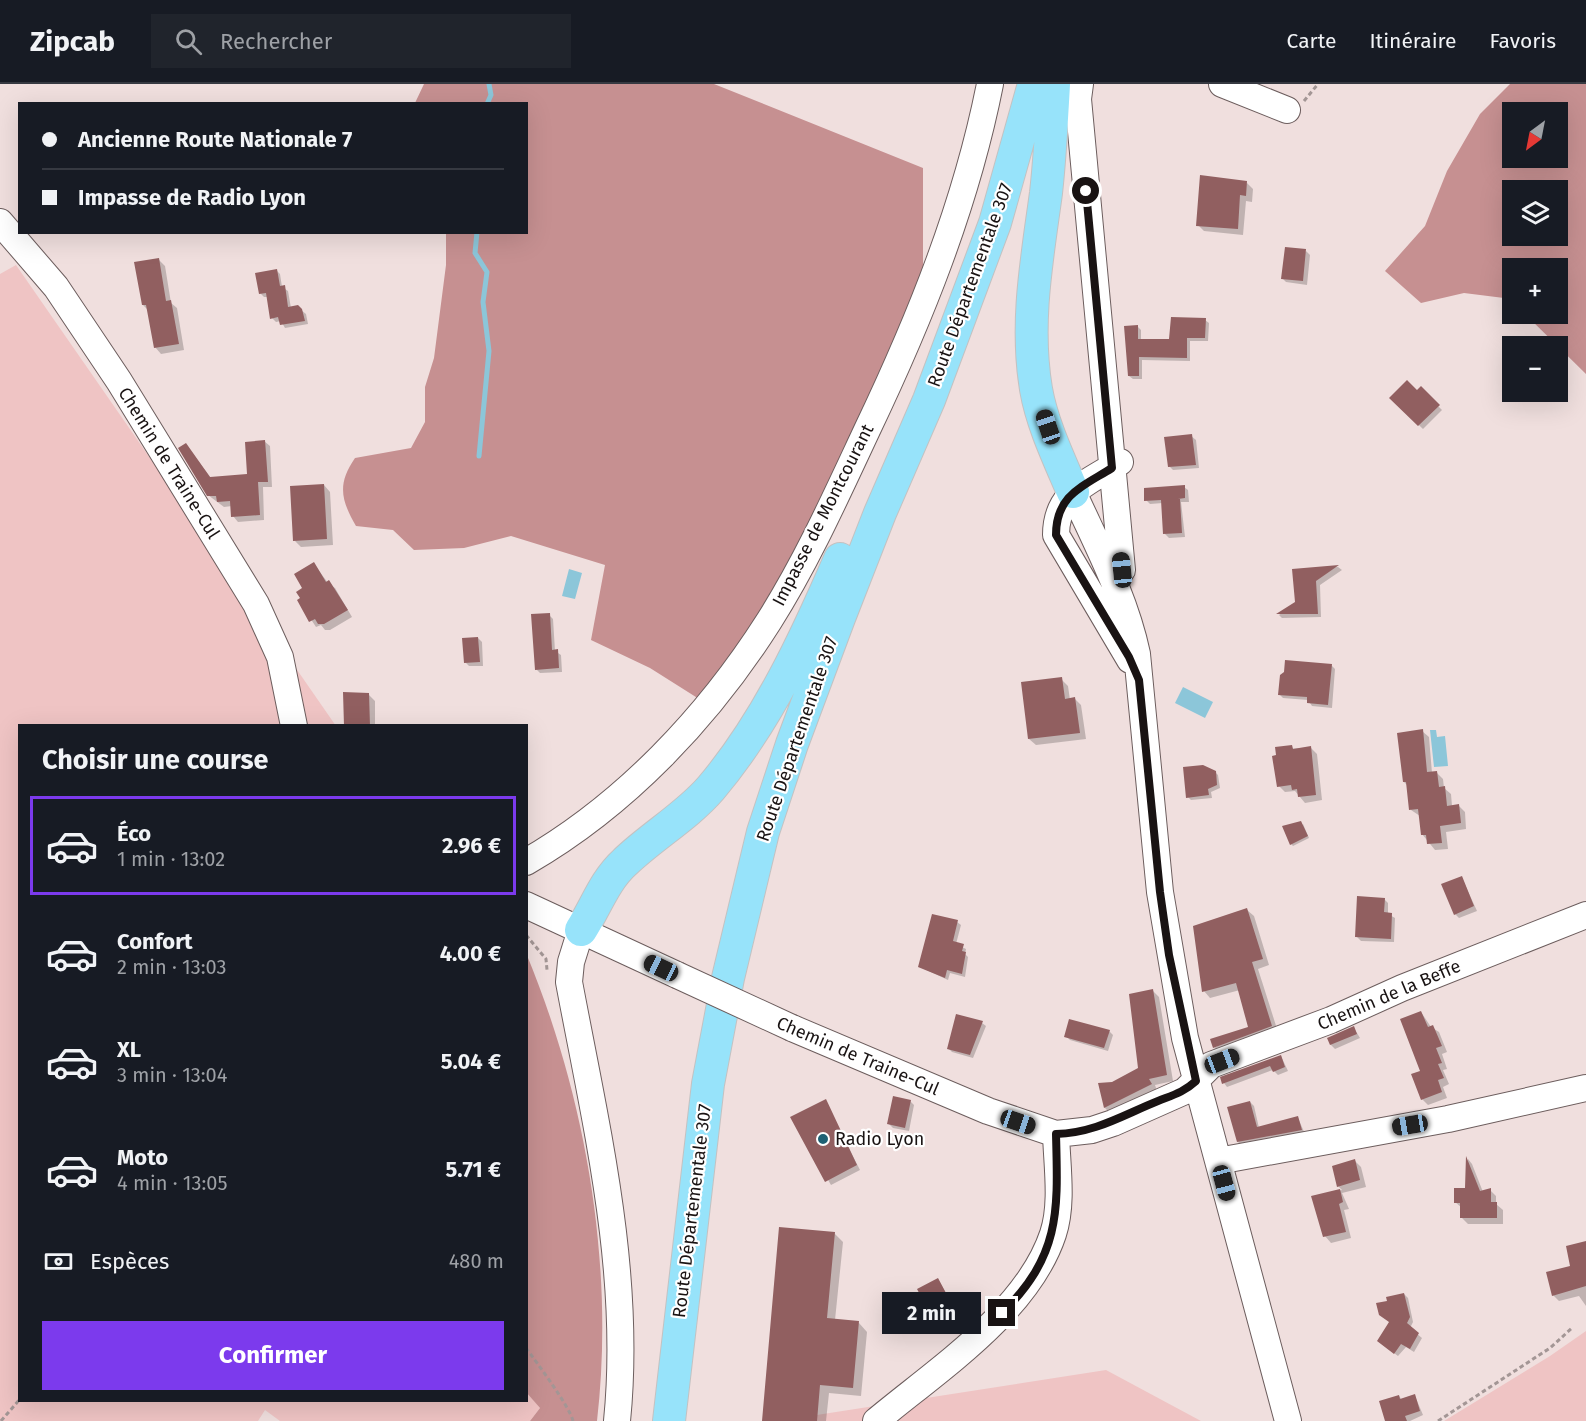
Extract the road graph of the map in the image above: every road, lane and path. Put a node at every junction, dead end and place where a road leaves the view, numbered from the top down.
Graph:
1 (990, 84) edge
2 (1034, 84) edge
3 (1222, 84) edge
4 (1071, 89) edge
5 (1287, 110) dead end
6 (0, 222) edge
7 (995, 223) junction
8 (1116, 465) junction
9 (1073, 492) junction
10 (1122, 570) dead end
11 (294, 724) edge
12 (528, 861) edge
13 (528, 906) edge
14 (1586, 915) edge
15 (581, 930) junction
16 (1196, 1081) junction
17 (1586, 1088) edge
18 (1056, 1134) junction
19 (1218, 1161) junction
20 (1572, 1328) dead end
21 (528, 1351) edge
22 (18, 1401) edge
23 (1, 1421) edge
24 (573, 1421) edge
25 (617, 1421) edge
26 (669, 1421) edge
27 (876, 1421) edge
28 (1288, 1421) edge
29 (1438, 1421) edge

1 - 12 street, Impasse de Montcourant
2 - 7 main road, Route Départementale 307
3 - 5 street
4 - 8 street
4 - 9 main road
6 - 11 street, Chemin de Traine-Cul
7 - 15 main road
7 - 26 main road, Route Départementale 307
8 - 9 street
8 - 10 street
9 - 16 street
13 - 15 street, Chemin de Traine-Cul
14 - 16 street, Chemin de la Beffe
15 - 18 street, Chemin de Traine-Cul, bridge
15 - 25 street
16 - 18 street, Chemin de Traine-Cul
16 - 19 street
17 - 19 street
18 - 27 street
19 - 28 street
20 - 29 path
21 - 24 path
22 - 23 path

